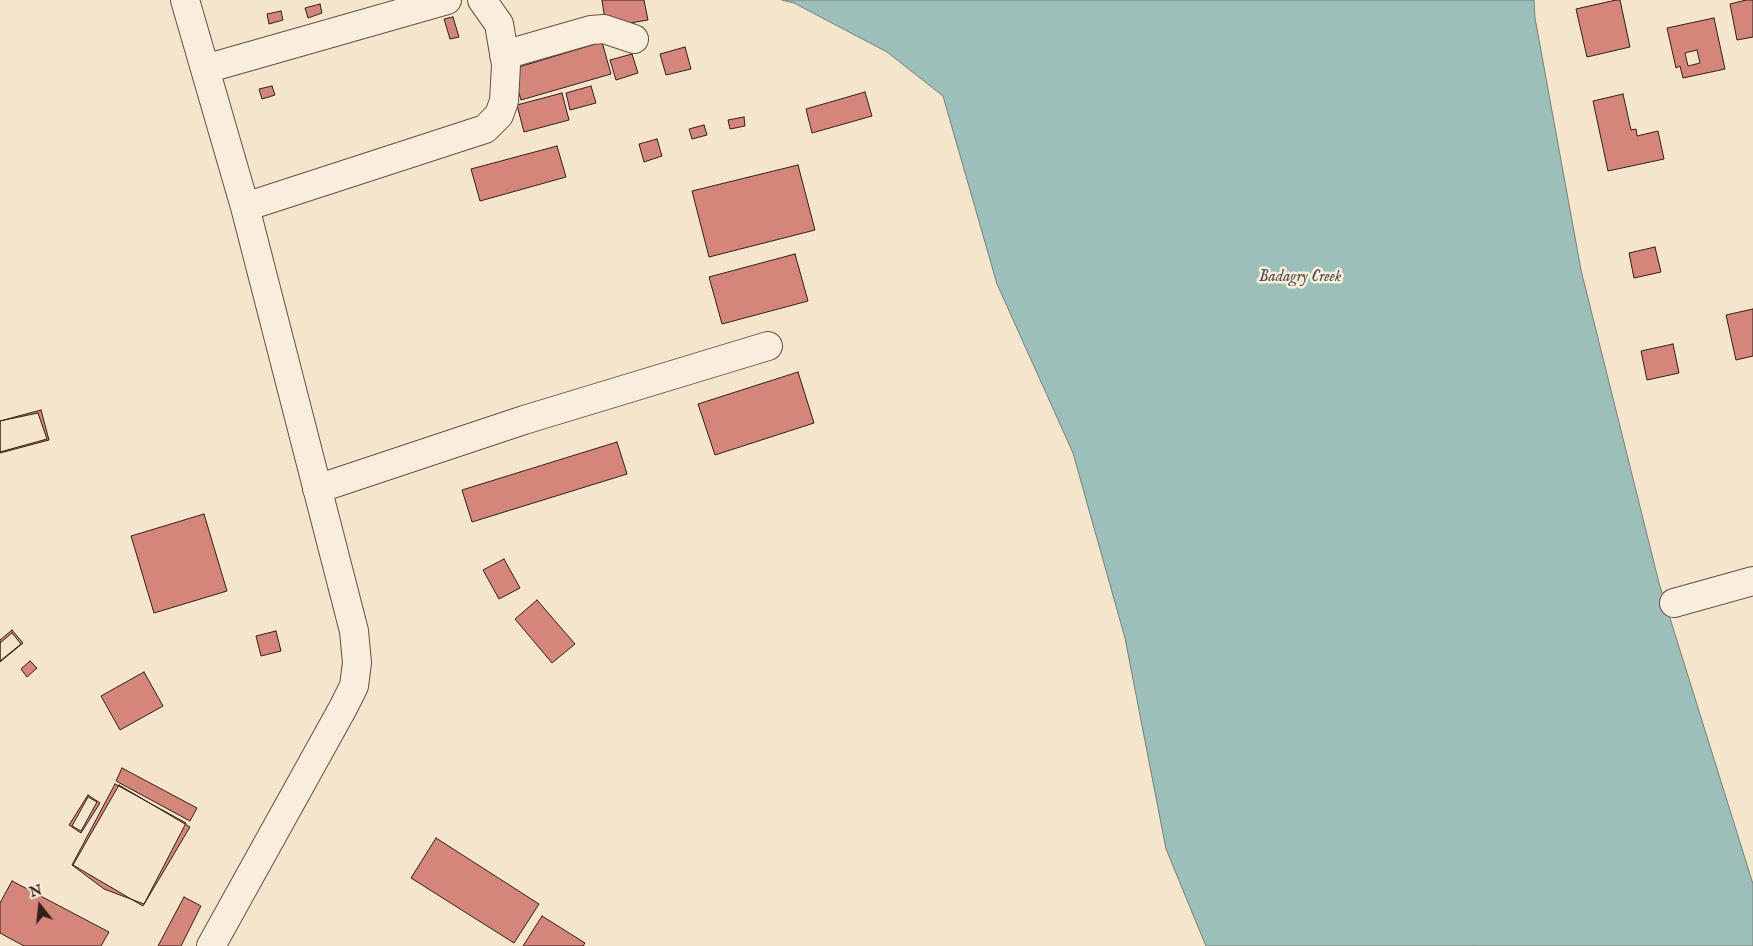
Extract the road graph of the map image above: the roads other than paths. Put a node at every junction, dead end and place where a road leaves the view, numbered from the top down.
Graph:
1 (185, 0) edge
2 (447, 0) edge
3 (482, 0) edge
4 (634, 39) dead end
5 (504, 55) junction
6 (205, 69) junction
7 (245, 207) junction
8 (768, 346) dead end
9 (317, 489) junction
10 (1753, 580) edge
11 (1674, 603) dead end
12 (211, 946) edge

1 - 6 lane
2 - 6 lane
3 - 5 lane
4 - 5 lane
5 - 7 lane
6 - 7 lane
7 - 9 lane
8 - 9 lane
9 - 12 lane
10 - 11 lane

